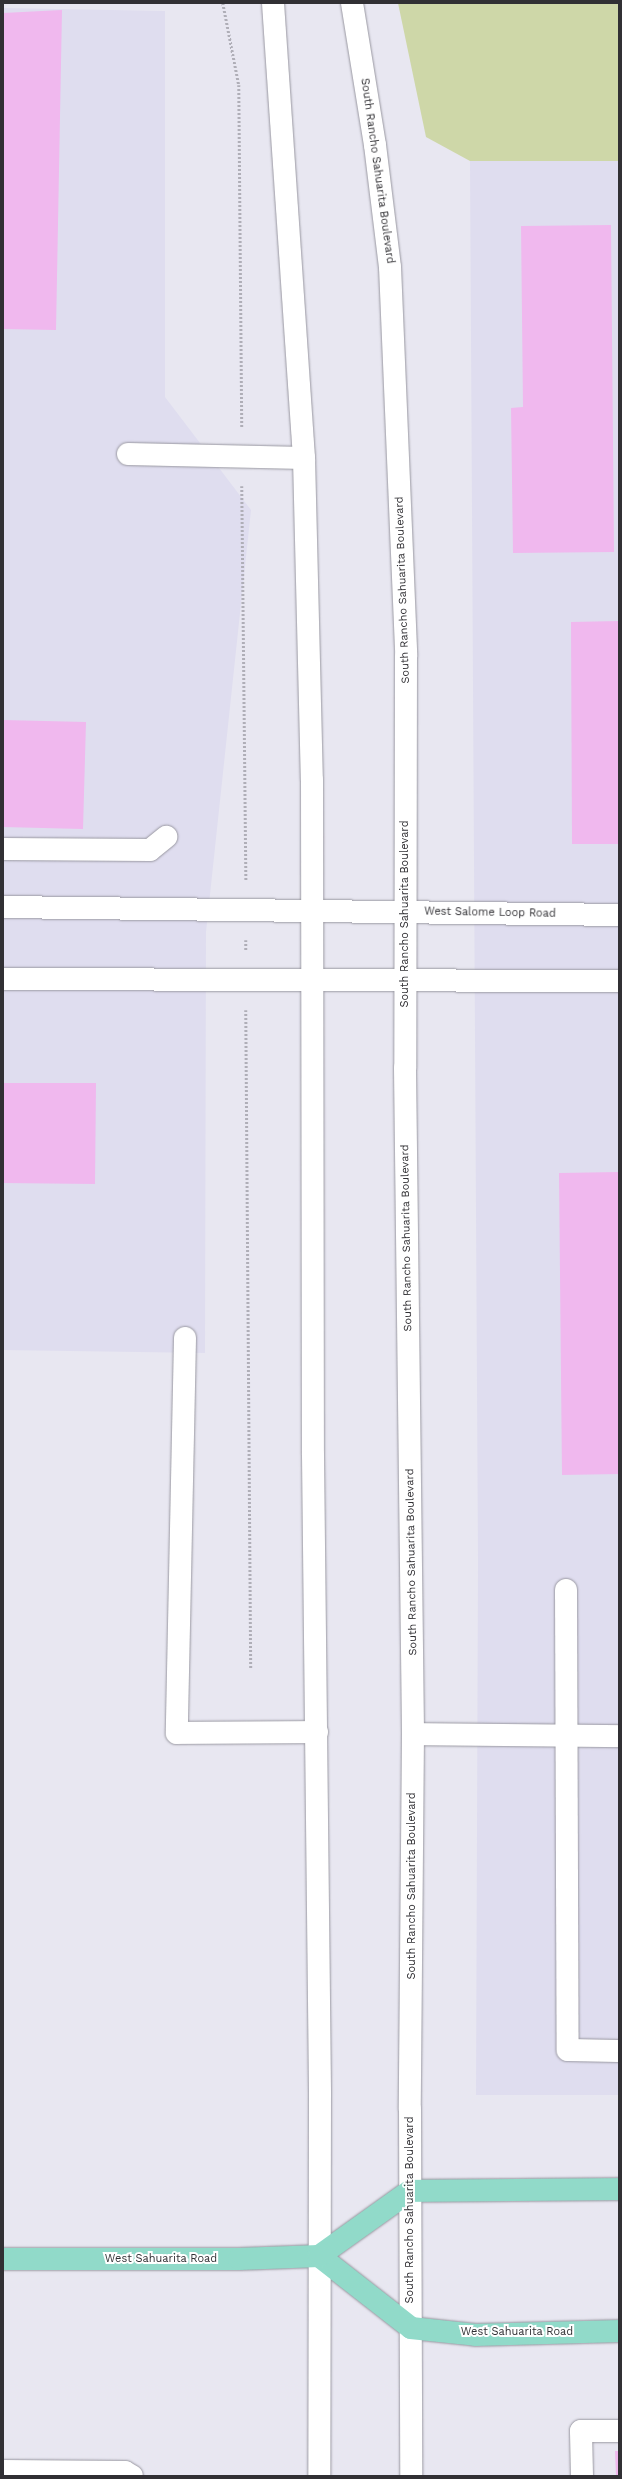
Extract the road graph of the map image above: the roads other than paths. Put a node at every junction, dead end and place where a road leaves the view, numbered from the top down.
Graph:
1 (273, 3) edge
2 (352, 3) edge
3 (128, 454) dead end
4 (304, 458) junction
5 (166, 837) dead end
6 (3, 849) edge
7 (3, 907) edge
8 (313, 911) junction
9 (405, 912) junction
10 (619, 915) edge
11 (3, 979) edge
12 (313, 980) junction
13 (405, 981) junction
14 (619, 981) edge
15 (184, 1338) dead end
16 (566, 1590) dead end
17 (317, 1732) junction
18 (413, 1734) junction
19 (567, 1736) junction
20 (619, 1736) edge
21 (619, 2050) edge
22 (619, 2189) edge
23 (410, 2191) junction
24 (319, 2256) junction
25 (3, 2259) edge
26 (411, 2328) junction
27 (619, 2331) edge
28 (619, 2431) edge
29 (3, 2471) edge
30 (128, 2474) edge
31 (319, 2476) edge
32 (411, 2476) edge
33 (582, 2476) edge

1 - 4 street
2 - 9 street, South Rancho Sahuarita Boulevard
3 - 4 street
4 - 8 street
5 - 6 street
7 - 8 street, West Salome Loop Road
8 - 9 street, West Salome Loop Road
8 - 12 street
9 - 10 street, West Salome Loop Road
9 - 13 street, South Rancho Sahuarita Boulevard
11 - 12 street
12 - 13 street
12 - 17 street
13 - 14 street
13 - 18 street, South Rancho Sahuarita Boulevard
15 - 17 street
16 - 19 street
17 - 24 street
18 - 19 street
18 - 23 street, South Rancho Sahuarita Boulevard
19 - 20 street
19 - 21 street
22 - 23 main road
23 - 24 main road
23 - 26 street, South Rancho Sahuarita Boulevard
24 - 25 main road, West Sahuarita Road
24 - 26 main road
24 - 31 street
26 - 27 main road, West Sahuarita Road
26 - 32 street, South Rancho Sahuarita Boulevard
28 - 33 street
29 - 30 street

